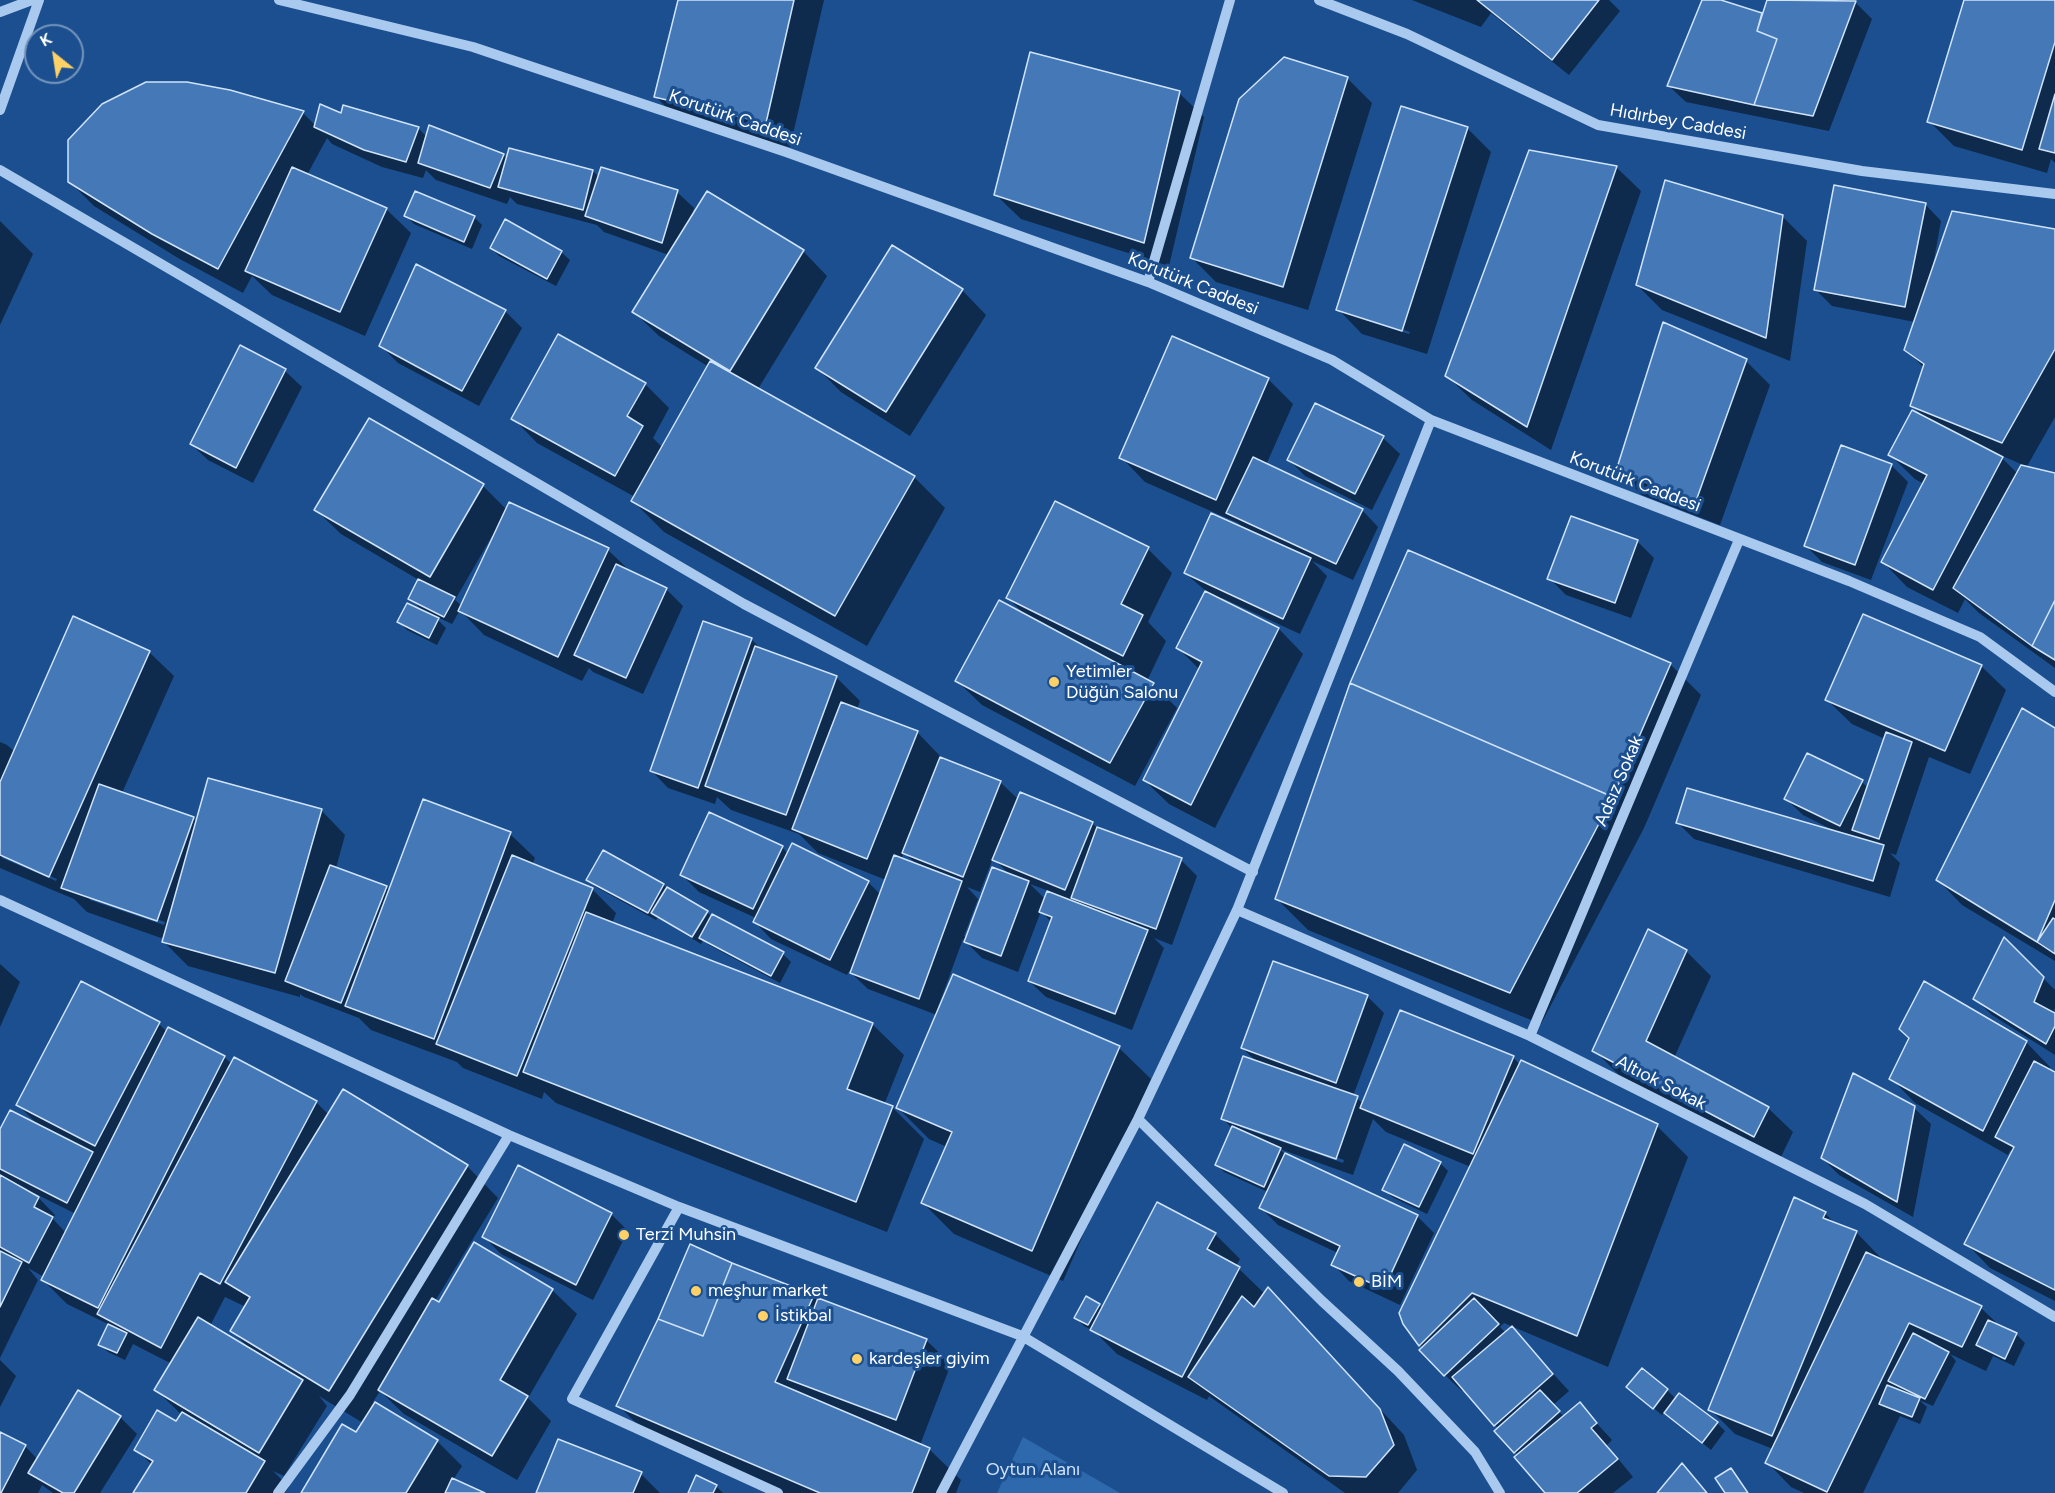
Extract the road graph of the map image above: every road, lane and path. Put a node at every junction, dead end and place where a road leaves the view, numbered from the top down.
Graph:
1 (32, 0) edge
2 (39, 0) edge
3 (279, 0) edge
4 (1230, 0) edge
5 (1319, 0) edge
6 (0, 12) edge
7 (0, 110) edge
8 (0, 170) edge
9 (2055, 194) edge
10 (1148, 282) junction
11 (1431, 420) junction
12 (1739, 540) junction
13 (2055, 692) edge
14 (1253, 872) junction
15 (0, 900) edge
16 (1237, 910) junction
17 (1530, 1036) junction
18 (1138, 1119) junction
19 (509, 1135) junction
20 (679, 1207) junction
21 (2055, 1317) edge
22 (1022, 1336) junction
23 (278, 1493) edge
24 (778, 1493) edge
25 (941, 1493) edge
26 (1282, 1493) edge
27 (1500, 1493) edge

1 - 6 street
2 - 7 street
3 - 10 street, Korutürk Caddesi
4 - 10 street
5 - 9 street, Hıdırbey Caddesi
8 - 14 street
10 - 11 street, Korutürk Caddesi
11 - 12 street, Korutürk Caddesi
11 - 14 street
12 - 13 street, Korutürk Caddesi
12 - 17 street, Adsız Sokak
14 - 16 street
15 - 19 street
16 - 17 street, Altıok Sokak
16 - 18 street
17 - 21 street, Altıok Sokak
18 - 22 street
18 - 27 street
19 - 20 street
19 - 23 street
20 - 22 street
20 - 24 street
22 - 25 street
22 - 26 street

